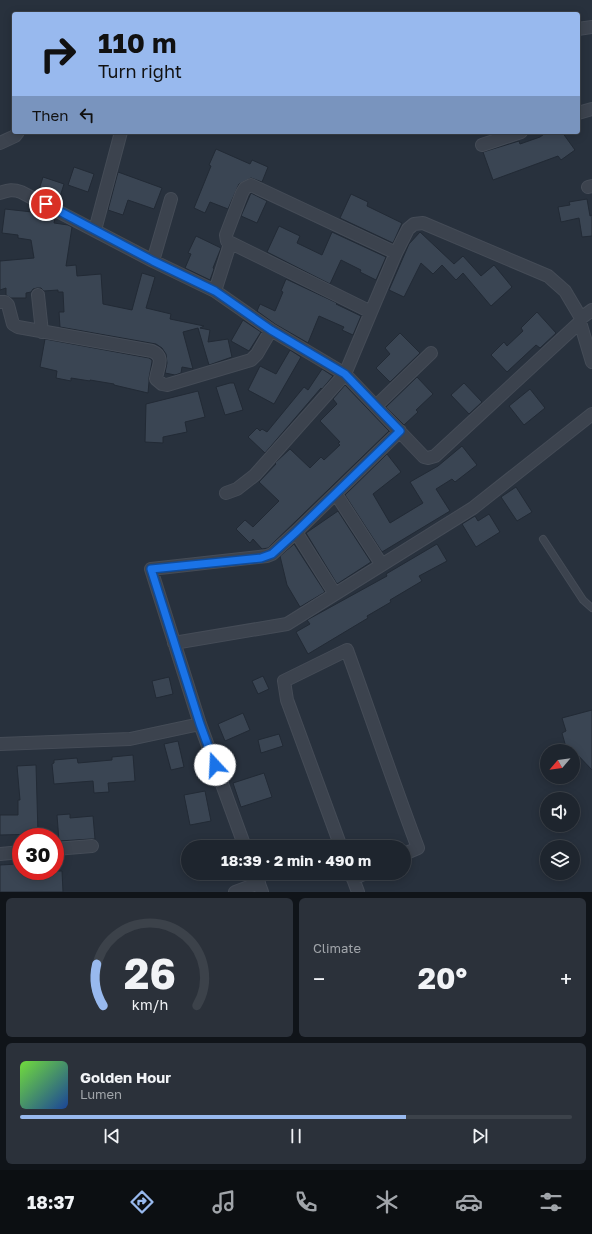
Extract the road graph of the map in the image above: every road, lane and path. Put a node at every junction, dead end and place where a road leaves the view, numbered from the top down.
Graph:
1 (592, 27) edge
2 (580, 29) edge
3 (592, 110) edge
4 (580, 113) edge
5 (16, 134) edge
6 (120, 134) edge
7 (515, 134) edge
8 (0, 143) edge
9 (482, 145) dead end
10 (0, 193) edge
11 (171, 199) dead end
12 (95, 230) junction
13 (230, 244) junction
14 (396, 253) junction
15 (153, 261) junction
16 (215, 291) junction
17 (38, 295) dead end
18 (0, 302) edge
19 (592, 310) edge
20 (371, 312) junction
21 (580, 320) junction
22 (271, 330) junction
23 (42, 332) junction
24 (431, 353) dead end
25 (592, 362) edge
26 (345, 374) junction
27 (376, 406) junction
28 (592, 414) edge
29 (400, 431) junction
30 (226, 494) dead end
31 (336, 494) junction
32 (296, 532) junction
33 (543, 539) dead end
34 (382, 565) junction
35 (334, 594) junction
36 (592, 608) edge
37 (174, 643) junction
38 (200, 724) junction
39 (0, 744) edge
40 (243, 840) edge
41 (338, 840) edge
42 (92, 846) dead end
43 (64, 848) edge
44 (411, 851) edge
45 (12, 853) edge
46 (0, 854) edge
47 (354, 880) edge
48 (259, 883) edge
49 (235, 892) edge
50 (358, 892) edge

1 - 2 street
3 - 4 street
5 - 8 street
6 - 12 street
7 - 9 street
10 - 12 street
11 - 15 street
12 - 15 street
13 - 14 street
13 - 16 street
13 - 20 street
14 - 20 street
14 - 21 street
15 - 16 street
16 - 22 street
17 - 23 street
18 - 23 street
19 - 21 street
20 - 26 street
21 - 25 street
21 - 29 street
22 - 23 street
22 - 26 street
24 - 27 street
26 - 27 street
26 - 30 street
27 - 29 street
28 - 34 street
29 - 31 street
31 - 32 street
31 - 34 street
32 - 35 street
32 - 37 street
33 - 36 lane
34 - 35 street
35 - 37 street
37 - 38 street
38 - 39 street
38 - 40 street
41 - 44 street
42 - 43 street
45 - 46 street
47 - 50 street
48 - 49 street

